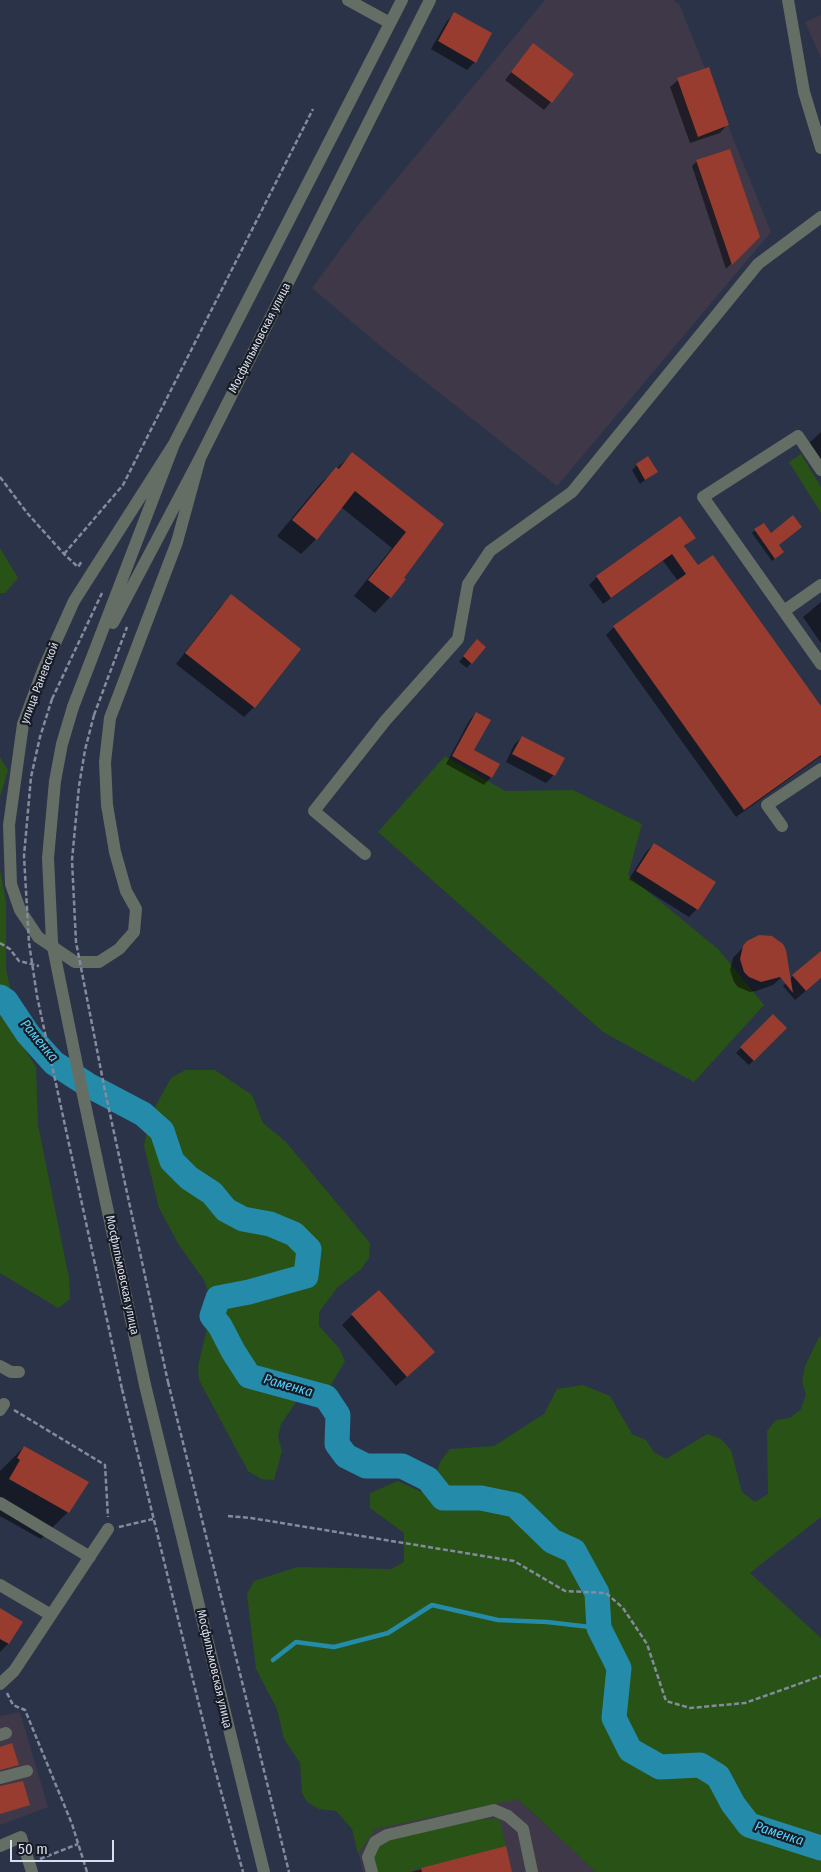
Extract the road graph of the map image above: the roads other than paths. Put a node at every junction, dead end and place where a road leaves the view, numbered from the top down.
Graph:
1 (348, 0) edge
2 (402, 0) edge
3 (430, 0) edge
4 (788, 0) edge
5 (390, 23) junction
6 (821, 148) edge
7 (821, 217) edge
8 (174, 444) junction
9 (200, 458) junction
10 (821, 470) edge
11 (821, 585) edge
12 (784, 611) junction
13 (821, 664) edge
14 (87, 674) junction
15 (821, 769) edge
16 (782, 826) dead end
17 (364, 854) dead end
18 (0, 1366) edge
19 (19, 1372) dead end
20 (0, 1503) edge
21 (108, 1530) road end
22 (90, 1557) junction
23 (0, 1585) edge
24 (51, 1615) junction
25 (1, 1683) edge
26 (26, 1771) dead end
27 (0, 1778) edge
28 (0, 1846) edge
29 (31, 1868) edge
30 (264, 1872) edge
31 (372, 1872) edge
32 (532, 1872) edge

1 - 5 street
2 - 5 street, Мосфильмовская улица
3 - 9 street, Мосфильмовская улица
4 - 6 street
5 - 8 street, Мосфильмовская улица
7 - 17 street
8 - 9 street, улица Раневской
8 - 14 street, Мосфильмовская улица
9 - 14 street, Мосфильмовская улица
10 - 12 street
11 - 12 street
12 - 13 street
14 - 30 street, Мосфильмовская улица, bridge
15 - 16 street
18 - 19 street
20 - 22 street
21 - 22 street
22 - 24 street
23 - 24 street
24 - 25 street
26 - 27 street
28 - 29 street
31 - 32 street

